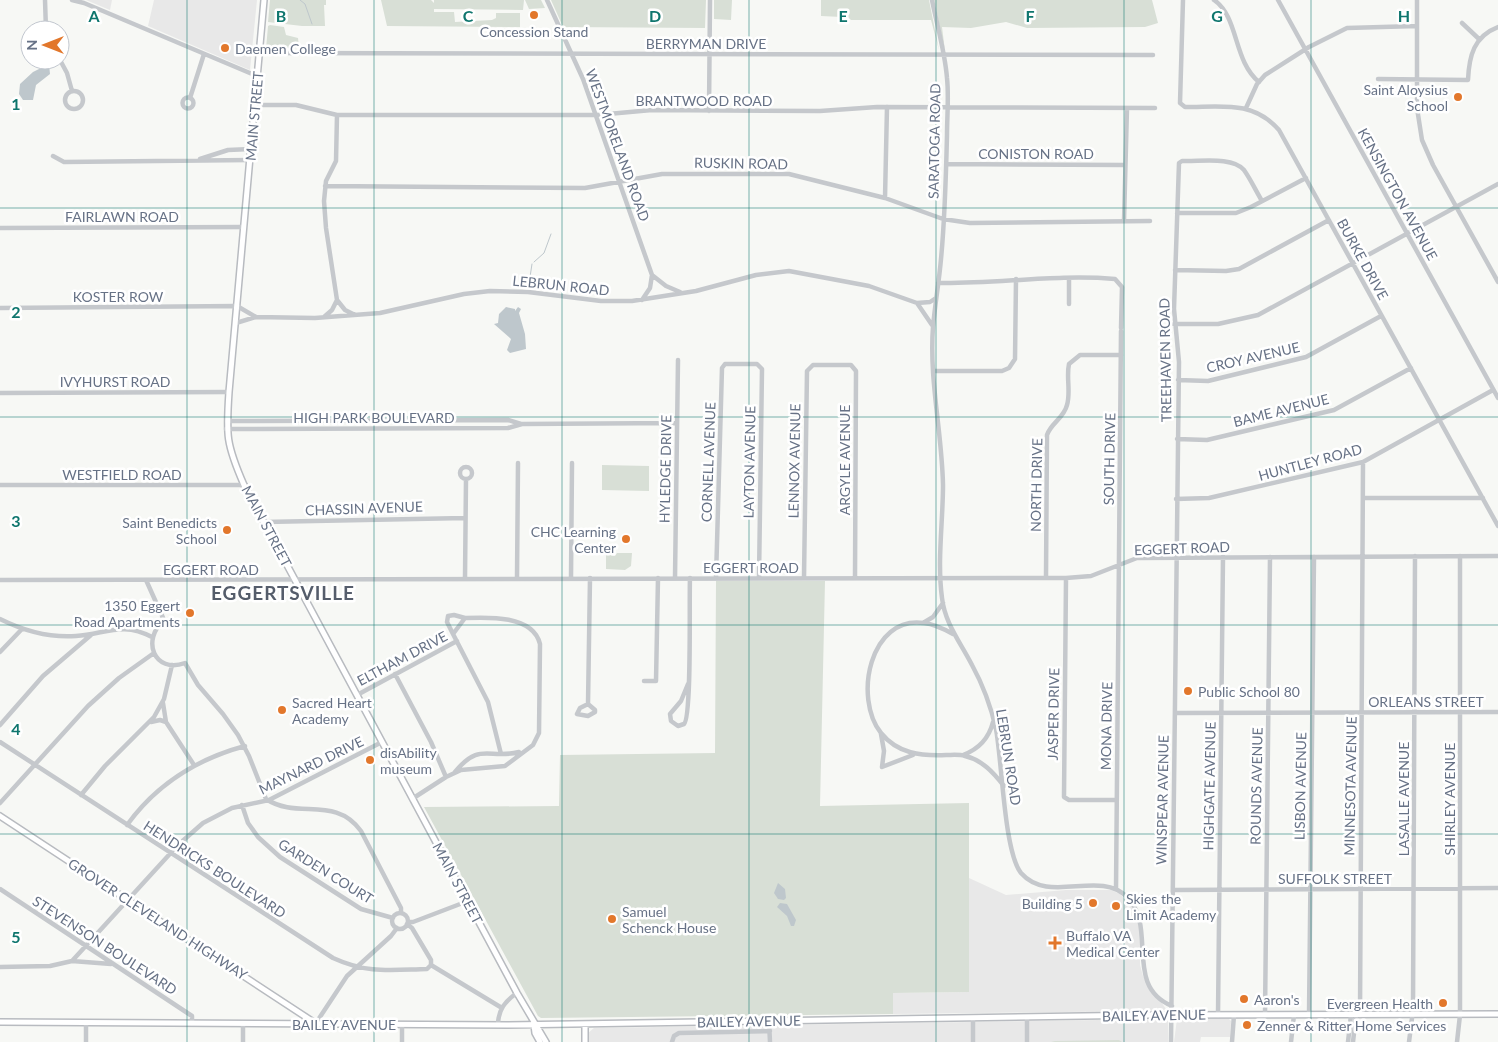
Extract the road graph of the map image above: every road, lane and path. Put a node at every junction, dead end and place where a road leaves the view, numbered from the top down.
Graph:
1 (45, 0) edge
2 (72, 0) edge
3 (264, 0) edge
4 (548, 0) edge
5 (710, 0) edge
6 (932, 0) edge
7 (1183, 0) edge
8 (1214, 0) edge
9 (1278, 0) edge
10 (1416, 0) edge
11 (46, 20) edge
12 (1462, 23) dead end
13 (1417, 26) junction
14 (1498, 27) edge
15 (1479, 39) junction
16 (1306, 50) junction
17 (260, 53) junction
18 (204, 54) junction
19 (571, 54) junction
20 (709, 54) junction
21 (942, 54) junction
22 (1153, 55) dead end
23 (66, 70) edge
24 (258, 76) junction
25 (1378, 79) dead end
26 (1417, 79) junction
27 (1258, 82) junction
28 (72, 91) dead end
29 (190, 98) dead end
30 (255, 105) junction
31 (887, 107) junction
32 (948, 107) junction
33 (1127, 108) junction
34 (1155, 108) dead end
35 (1246, 108) junction
36 (708, 111) junction
37 (337, 114) junction
38 (596, 115) junction
39 (251, 149) junction
40 (54, 156) dead end
41 (250, 160) junction
42 (192, 161) junction
43 (946, 164) junction
44 (1125, 165) junction
45 (1306, 178) junction
46 (620, 182) junction
47 (1498, 184) edge
48 (325, 186) junction
49 (885, 198) junction
50 (1262, 202) junction
51 (1456, 207) junction
52 (1177, 213) junction
53 (943, 219) junction
54 (1329, 220) junction
55 (1124, 221) junction
56 (1150, 221) dead end
57 (244, 227) junction
58 (0, 228) edge
59 (1407, 234) junction
60 (1353, 264) junction
61 (1176, 270) junction
62 (652, 275) junction
63 (1016, 279) junction
64 (1069, 279) junction
65 (1498, 282) edge
66 (938, 283) junction
67 (682, 293) junction
68 (936, 298) junction
69 (337, 300) junction
70 (642, 300) junction
71 (917, 303) junction
72 (1069, 304) dead end
73 (237, 306) junction
74 (0, 308) edge
75 (357, 316) junction
76 (1382, 316) junction
77 (256, 317) junction
78 (324, 318) junction
79 (236, 323) junction
80 (1174, 324) junction
81 (933, 326) junction
82 (1121, 355) junction
83 (678, 360) dead end
84 (741, 364) joint
85 (831, 365) joint
86 (1411, 368) junction
87 (932, 372) junction
88 (1178, 380) junction
89 (1494, 390) junction
90 (229, 392) junction
91 (0, 393) edge
92 (1498, 398) edge
93 (1440, 420) junction
94 (227, 421) junction
95 (273, 421) junction
96 (382, 421) junction
97 (677, 423) junction
98 (522, 424) junction
99 (273, 428) junction
100 (382, 428) junction
101 (226, 429) junction
102 (1177, 439) junction
103 (518, 462) dead end
104 (572, 462) dead end
105 (1363, 462) junction
106 (466, 479) dead end
107 (244, 484) junction
108 (0, 485) edge
109 (1363, 498) junction
110 (1483, 498) junction
111 (1176, 499) junction
112 (465, 518) junction
113 (264, 522) junction
114 (1498, 526) edge
115 (1414, 556) junction
116 (1460, 556) junction
117 (1498, 556) edge
118 (1223, 557) junction
119 (1270, 557) junction
120 (1314, 557) junction
121 (1363, 557) junction
122 (1176, 558) junction
123 (1119, 563) junction
124 (465, 578) junction
125 (517, 578) junction
126 (571, 578) junction
127 (590, 578) junction
128 (658, 578) junction
129 (675, 578) junction
130 (690, 578) junction
131 (716, 578) junction
132 (759, 578) junction
133 (804, 578) junction
134 (855, 578) junction
135 (941, 578) junction
136 (1046, 578) junction
137 (1066, 578) junction
138 (0, 580) edge
139 (146, 580) junction
140 (295, 580) junction
141 (942, 603) junction
142 (465, 618) junction
143 (0, 619) edge
144 (923, 623) junction
145 (22, 629) junction
146 (92, 634) junction
147 (453, 634) junction
148 (954, 634) junction
149 (74, 636) junction
150 (152, 636) junction
151 (457, 641) junction
152 (76, 645) junction
153 (0, 652) edge
154 (154, 653) junction
155 (172, 665) junction
156 (395, 674) junction
157 (644, 681) dead end
158 (688, 684) junction
159 (357, 695) junction
160 (164, 699) junction
161 (588, 704) dead end
162 (1362, 712) junction
163 (1414, 712) junction
164 (1460, 712) junction
165 (1498, 712) edge
166 (1175, 713) junction
167 (1221, 713) junction
168 (1268, 713) junction
169 (1312, 713) junction
170 (994, 720) junction
171 (166, 722) junction
172 (150, 723) junction
173 (0, 725) edge
174 (881, 733) junction
175 (0, 742) edge
176 (382, 742) junction
177 (245, 746) junction
178 (523, 751) junction
179 (501, 754) junction
180 (917, 755) junction
181 (962, 755) junction
182 (35, 765) junction
183 (194, 765) junction
184 (454, 773) junction
185 (446, 777) junction
186 (1004, 786) junction
187 (82, 795) junction
188 (412, 799) junction
189 (269, 800) junction
190 (1116, 800) junction
191 (0, 803) edge
192 (242, 806) junction
193 (0, 816) edge
194 (127, 825) junction
195 (170, 853) junction
196 (1414, 888) junction
197 (1460, 888) junction
198 (1498, 888) edge
199 (0, 889) edge
200 (1116, 889) junction
201 (1266, 889) junction
202 (1310, 889) junction
203 (1360, 889) junction
204 (1173, 890) junction
205 (1219, 890) junction
206 (128, 900) junction
207 (468, 901) junction
208 (400, 913) junction
209 (392, 918) junction
210 (407, 923) junction
211 (396, 928) junction
212 (86, 946) junction
213 (72, 961) junction
214 (115, 965) junction
215 (431, 965) junction
216 (0, 967) edge
217 (354, 967) junction
218 (517, 993) junction
219 (1172, 1006) junction
220 (294, 1008) junction
221 (502, 1008) junction
222 (1413, 1014) junction
223 (1460, 1014) junction
224 (1498, 1014) edge
225 (1172, 1015) junction
226 (1218, 1015) junction
227 (1234, 1015) junction
228 (1265, 1015) junction
229 (1294, 1015) junction
230 (1309, 1015) junction
231 (1356, 1015) junction
232 (1027, 1017) junction
233 (973, 1018) junction
234 (770, 1021) junction
235 (0, 1022) edge
236 (86, 1022) junction
237 (192, 1023) junction
238 (243, 1023) junction
239 (316, 1023) junction
240 (294, 1024) junction
241 (402, 1024) junction
242 (585, 1024) junction
243 (498, 1025) junction
244 (534, 1025) junction
245 (770, 1032) junction
246 (86, 1042) edge
247 (243, 1042) edge
248 (402, 1042) edge
249 (540, 1042) edge
250 (546, 1042) edge
251 (585, 1042) edge
252 (672, 1042) edge
253 (770, 1042) edge
254 (973, 1042) edge
255 (1027, 1042) edge
256 (1171, 1042) edge
257 (1232, 1042) edge
258 (1291, 1042) edge
259 (1348, 1042) edge
260 (1353, 1042) edge
261 (1409, 1042) edge
262 (1457, 1042) edge

1 - 11 street
2 - 18 street
3 - 17 main road, MAIN STREET
4 - 19 street, WESTMORELAND ROAD
5 - 20 street
6 - 21 street, SARATOGA ROAD
7 - 35 street, BURKE DRIVE
8 - 27 street
9 - 16 street, KENSINGTON AVENUE
10 - 13 street
12 - 15 street
13 - 16 street
13 - 26 street
14 - 15 street
15 - 26 street
16 - 27 street
16 - 59 street, KENSINGTON AVENUE
17 - 19 street, BERRYMAN DRIVE
17 - 24 main road, MAIN STREET
18 - 24 street
18 - 29 street
19 - 20 street, BERRYMAN DRIVE
19 - 38 street, WESTMORELAND ROAD
20 - 21 street, BERRYMAN DRIVE
20 - 36 street
21 - 22 street, BERRYMAN DRIVE
21 - 32 street, SARATOGA ROAD
23 - 28 street
24 - 30 main road, MAIN STREET
25 - 26 street
26 - 51 street
27 - 35 street
30 - 37 street, BRANTWOOD ROAD
30 - 39 main road, MAIN STREET
31 - 32 street, BRANTWOOD ROAD
31 - 36 street, BRANTWOOD ROAD
31 - 49 street
32 - 33 street, BRANTWOOD ROAD
32 - 43 street, SARATOGA ROAD
33 - 34 street, BRANTWOOD ROAD
33 - 44 street
35 - 45 street, BURKE DRIVE
36 - 38 street, BRANTWOOD ROAD
37 - 38 street, BRANTWOOD ROAD
37 - 48 street
38 - 46 street, WESTMORELAND ROAD
39 - 41 main road, MAIN STREET
39 - 42 street
40 - 42 street
41 - 42 street
41 - 57 main road, MAIN STREET
43 - 44 street, CONISTON ROAD
43 - 53 street, SARATOGA ROAD
44 - 55 street
45 - 50 street
45 - 54 street, BURKE DRIVE
46 - 48 street, RUSKIN ROAD
46 - 49 street, RUSKIN ROAD
46 - 62 street, WESTMORELAND ROAD
47 - 51 street
48 - 69 street
49 - 53 street, RUSKIN ROAD
50 - 52 street
50 - 52 street, TREEHAVEN ROAD
51 - 59 street
51 - 65 street
52 - 61 street, TREEHAVEN ROAD
53 - 55 street, RUSKIN ROAD
53 - 66 street, SARATOGA ROAD
54 - 60 street, BURKE DRIVE
54 - 61 street
55 - 56 street, RUSKIN ROAD
57 - 58 street, FAIRLAWN ROAD
57 - 73 main road, MAIN STREET
59 - 60 street
59 - 89 street, KENSINGTON AVENUE
60 - 76 street, BURKE DRIVE
60 - 80 street
61 - 80 street, TREEHAVEN ROAD
62 - 67 street
62 - 70 street
63 - 64 street
63 - 66 street
63 - 87 street
64 - 72 street
64 - 82 street, SOUTH DRIVE
66 - 68 street, LEBRUN ROAD
67 - 70 street, LEBRUN ROAD
67 - 71 street, LEBRUN ROAD
68 - 71 street
68 - 81 street, LEBRUN ROAD
69 - 75 street
69 - 78 street
70 - 75 street, LEBRUN ROAD
71 - 81 street
73 - 74 street, KOSTER ROW
73 - 77 street, LEBRUN ROAD
73 - 79 main road, MAIN STREET
75 - 78 street, LEBRUN ROAD
76 - 86 street, BURKE DRIVE
76 - 88 street, CROY AVENUE
77 - 78 street, LEBRUN ROAD
77 - 79 street, LEBRUN ROAD
79 - 90 main road, MAIN STREET
80 - 88 street, TREEHAVEN ROAD
81 - 87 street, LEBRUN ROAD
82 - 123 street, SOUTH DRIVE
82 - 136 street, NORTH DRIVE
83 - 97 street, HYLEDGE DRIVE
84 - 131 street, CORNELL AVENUE
84 - 132 street, LAYTON AVENUE
85 - 133 street, LENNOX AVENUE
85 - 134 street, ARGYLE AVENUE
86 - 93 street, BURKE DRIVE
86 - 102 street, BAME AVENUE
87 - 135 street, LEBRUN ROAD
88 - 102 street, TREEHAVEN ROAD
89 - 92 street, KENSINGTON AVENUE
89 - 93 street, HUNTLEY ROAD
90 - 91 street, IVYHURST ROAD
90 - 94 main road, MAIN STREET
93 - 105 street, HUNTLEY ROAD
93 - 110 street, BURKE DRIVE
94 - 95 street, HIGH PARK BOULEVARD
94 - 101 main road, MAIN STREET
95 - 96 street, HIGH PARK BOULEVARD
95 - 99 street
96 - 98 street, HIGH PARK BOULEVARD
96 - 100 street
97 - 98 street, HIGH PARK BOULEVARD
97 - 129 street, HYLEDGE DRIVE
98 - 100 street, HIGH PARK BOULEVARD
99 - 100 street, HIGH PARK BOULEVARD
99 - 101 street, HIGH PARK BOULEVARD
101 - 107 main road, MAIN STREET
102 - 111 street, TREEHAVEN ROAD
103 - 125 street
104 - 126 street
105 - 109 street, MINNESOTA AVENUE
105 - 111 street, HUNTLEY ROAD
106 - 112 street
107 - 108 street, WESTFIELD ROAD
107 - 113 main road, MAIN STREET
109 - 110 street
109 - 121 street, MINNESOTA AVENUE
110 - 114 street, BURKE DRIVE
111 - 122 street, TREEHAVEN ROAD
112 - 113 street, CHASSIN AVENUE
112 - 124 street
113 - 140 main road, MAIN STREET
115 - 116 street, EGGERT ROAD
115 - 121 street, EGGERT ROAD
115 - 163 street, LASALLE AVENUE
116 - 117 street, EGGERT ROAD
116 - 164 street, SHIRLEY AVENUE
118 - 119 street, EGGERT ROAD
118 - 122 street, EGGERT ROAD
118 - 167 street, HIGHGATE AVENUE
119 - 120 street, EGGERT ROAD
119 - 168 street, ROUNDS AVENUE
120 - 121 street, EGGERT ROAD
120 - 169 street, LISBON AVENUE
121 - 162 street, MINNESOTA AVENUE
122 - 123 street, EGGERT ROAD
122 - 166 street, WINSPEAR AVENUE
123 - 137 street, EGGERT ROAD
123 - 190 street, MONA DRIVE
124 - 125 street, EGGERT ROAD
124 - 140 street, EGGERT ROAD
125 - 126 street, EGGERT ROAD
126 - 127 street, EGGERT ROAD
127 - 128 street, EGGERT ROAD
127 - 161 street
128 - 129 street, EGGERT ROAD
128 - 157 street
129 - 130 street, EGGERT ROAD
130 - 131 street, EGGERT ROAD
130 - 158 street
131 - 132 street, EGGERT ROAD
132 - 133 street, EGGERT ROAD
133 - 134 street, EGGERT ROAD
134 - 135 street, EGGERT ROAD
135 - 136 street, EGGERT ROAD
135 - 141 street, LEBRUN ROAD
136 - 137 street, EGGERT ROAD
137 - 190 street, JASPER DRIVE
138 - 139 street, EGGERT ROAD
139 - 140 street, EGGERT ROAD
139 - 150 street
140 - 159 main road, MAIN STREET
141 - 144 street
141 - 148 street, LEBRUN ROAD
142 - 147 street
142 - 147 street
142 - 178 street
143 - 145 street
144 - 148 street
144 - 174 street
145 - 149 street
145 - 153 street
146 - 149 street
146 - 150 street
146 - 152 street
147 - 151 street
148 - 170 street, LEBRUN ROAD
149 - 152 street
150 - 154 street
151 - 156 street, ELTHAM DRIVE
151 - 179 street
152 - 173 street
154 - 155 street
154 - 182 street
155 - 160 street
155 - 177 street
156 - 159 street, ELTHAM DRIVE
156 - 185 street
158 - 158 street
159 - 176 main road, MAIN STREET
160 - 171 street
160 - 172 street
162 - 163 street, ORLEANS STREET
162 - 169 street, ORLEANS STREET
162 - 203 street, MINNESOTA AVENUE
163 - 164 street, ORLEANS STREET
163 - 196 street, LASALLE AVENUE
164 - 165 street, ORLEANS STREET
164 - 197 street, SHIRLEY AVENUE
166 - 167 street, ORLEANS STREET
166 - 204 street, WINSPEAR AVENUE
167 - 168 street, ORLEANS STREET
167 - 205 street, HIGHGATE AVENUE
168 - 169 street, ORLEANS STREET
168 - 201 street, ROUNDS AVENUE
169 - 202 street, LISBON AVENUE
170 - 181 street
170 - 186 street, LEBRUN ROAD
171 - 172 street
171 - 183 street
172 - 187 street
174 - 180 street
174 - 180 street
175 - 182 street, HENDRICKS BOULEVARD
176 - 188 main road, MAIN STREET
176 - 189 street, MAYNARD DRIVE
177 - 183 street
177 - 189 street
178 - 179 street
178 - 184 street
179 - 184 street
180 - 181 street
181 - 186 street
182 - 187 street, HENDRICKS BOULEVARD
182 - 191 street
183 - 194 street
184 - 185 street
185 - 188 street
186 - 200 street, LEBRUN ROAD
187 - 194 street, HENDRICKS BOULEVARD
188 - 207 main road, MAIN STREET
189 - 192 street, MAYNARD DRIVE
189 - 208 street
190 - 200 street, MONA DRIVE
192 - 195 street, MAYNARD DRIVE
192 - 209 street, GARDEN COURT
193 - 206 main road, GROVER CLEVELAND HIGHWAY
194 - 195 street, HENDRICKS BOULEVARD
195 - 206 street, MAYNARD DRIVE
195 - 217 street, HENDRICKS BOULEVARD
196 - 197 street, SUFFOLK STREET
196 - 203 street, SUFFOLK STREET
196 - 222 street, LASALLE AVENUE
197 - 198 street, SUFFOLK STREET
197 - 223 street, SHIRLEY AVENUE
199 - 212 street, STEVENSON BOULEVARD
200 - 219 street
201 - 202 street, SUFFOLK STREET
201 - 205 street, SUFFOLK STREET
201 - 228 street, ROUNDS AVENUE
202 - 203 street, SUFFOLK STREET
202 - 230 street, LISBON AVENUE
203 - 231 street, MINNESOTA AVENUE
204 - 205 street, SUFFOLK STREET
204 - 219 street, WINSPEAR AVENUE
205 - 226 street, HIGHGATE AVENUE
206 - 212 street, MAYNARD DRIVE
206 - 220 main road, GROVER CLEVELAND HIGHWAY
207 - 210 street
207 - 218 main road, MAIN STREET
208 - 209 street
208 - 210 street
209 - 211 street
210 - 211 street
210 - 215 street
211 - 217 street
212 - 213 street, MAYNARD DRIVE
212 - 214 street, STEVENSON BOULEVARD
213 - 214 street
213 - 216 street
214 - 237 street, STEVENSON BOULEVARD
215 - 217 street, HENDRICKS BOULEVARD
215 - 221 street
217 - 239 street
218 - 221 street
218 - 244 main road, MAIN STREET
219 - 225 street, WINSPEAR AVENUE
220 - 239 main road, GROVER CLEVELAND HIGHWAY
220 - 240 main road
221 - 243 street
222 - 223 main road, BAILEY AVENUE
222 - 231 main road, BAILEY AVENUE
222 - 261 street, LASALLE AVENUE
223 - 224 main road, BAILEY AVENUE
223 - 262 street, SHIRLEY AVENUE
225 - 226 main road, BAILEY AVENUE
225 - 232 main road, BAILEY AVENUE
225 - 256 street, WINSPEAR AVENUE
226 - 227 main road, BAILEY AVENUE
227 - 228 main road, BAILEY AVENUE
227 - 257 street
228 - 229 main road, BAILEY AVENUE
229 - 230 main road, BAILEY AVENUE
229 - 258 street
230 - 231 main road, BAILEY AVENUE
231 - 259 street, MINNESOTA AVENUE
231 - 260 street, MINNESOTA AVENUE
232 - 233 main road, BAILEY AVENUE
232 - 255 street
233 - 234 main road, BAILEY AVENUE
233 - 254 street
234 - 242 main road, BAILEY AVENUE
234 - 245 street
235 - 236 main road, BAILEY AVENUE
236 - 237 main road, BAILEY AVENUE
236 - 246 street
237 - 238 main road, BAILEY AVENUE
238 - 240 main road, BAILEY AVENUE
238 - 247 street
239 - 240 main road, BAILEY AVENUE
239 - 241 main road, BAILEY AVENUE
241 - 243 main road, BAILEY AVENUE
241 - 248 street
242 - 244 main road, BAILEY AVENUE
242 - 251 main road
243 - 244 main road, BAILEY AVENUE
244 - 249 main road, MAIN STREET
244 - 250 main road, MAIN STREET
245 - 252 street
245 - 253 street

